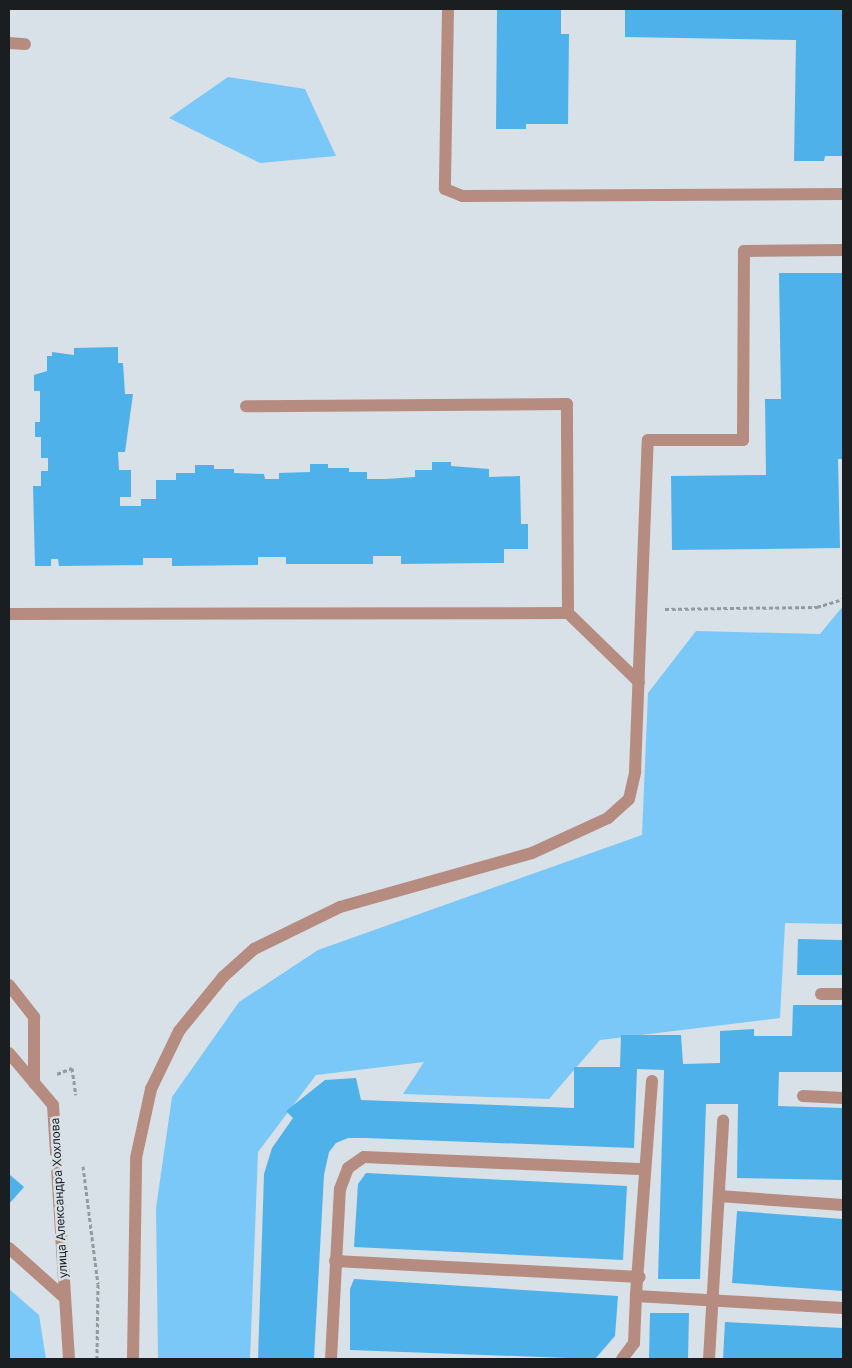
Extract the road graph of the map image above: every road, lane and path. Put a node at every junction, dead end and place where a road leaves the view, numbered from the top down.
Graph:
1 (448, 9) edge
2 (9, 43) edge
3 (25, 44) dead end
4 (843, 194) edge
5 (843, 250) edge
6 (246, 406) dead end
7 (843, 599) edge
8 (641, 609) junction
9 (568, 613) junction
10 (9, 614) edge
11 (639, 682) junction
12 (9, 985) edge
13 (821, 994) dead end
14 (843, 994) edge
15 (9, 1053) edge
16 (652, 1081) dead end
17 (34, 1083) junction
18 (803, 1096) dead end
19 (843, 1098) edge
20 (722, 1120) dead end
21 (644, 1169) junction
22 (719, 1196) junction
23 (843, 1205) edge
24 (9, 1248) edge
25 (335, 1261) junction
26 (640, 1277) junction
27 (636, 1296) junction
28 (65, 1298) junction
29 (715, 1300) junction
30 (843, 1308) edge
31 (69, 1359) edge
32 (133, 1359) edge
33 (331, 1359) edge
34 (622, 1359) edge
35 (709, 1359) edge

1 - 4 street
2 - 3 street
5 - 8 street
6 - 9 street
7 - 8 path
8 - 11 street
9 - 10 street
9 - 11 street
11 - 32 street
12 - 17 street
13 - 14 street
15 - 17 street, улица Александра Хохлова
16 - 21 street
17 - 28 street, улица Александра Хохлова
18 - 19 street
20 - 22 street
21 - 25 street
21 - 26 street
22 - 23 street
22 - 29 street
24 - 28 street
25 - 26 street
25 - 33 street
26 - 27 street
27 - 29 street
27 - 34 street
28 - 31 street, улица Александра Хохлова
29 - 30 street
29 - 35 street

